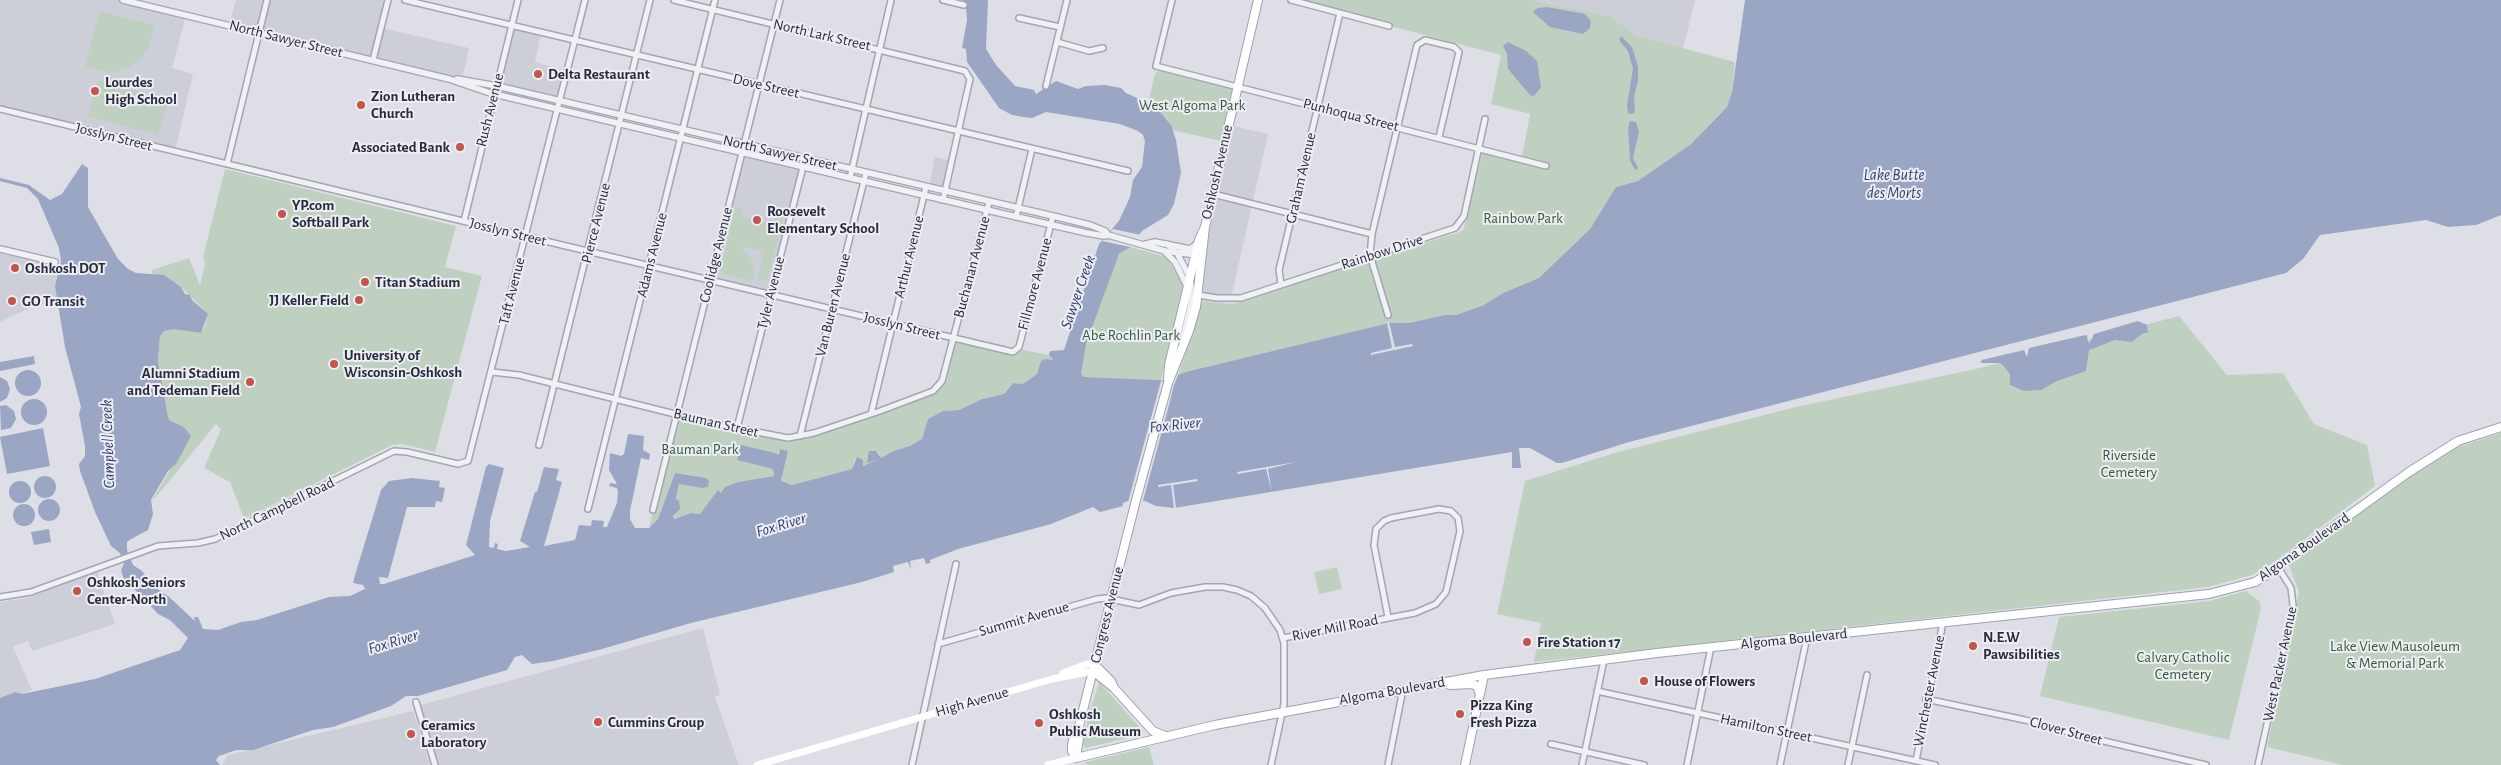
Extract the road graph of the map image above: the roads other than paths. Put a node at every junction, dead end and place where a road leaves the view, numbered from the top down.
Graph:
1 (126, 0) edge
2 (268, 0) edge
3 (388, 0) edge
4 (405, 0) edge
5 (518, 0) edge
6 (585, 0) edge
7 (650, 0) edge
8 (674, 0) edge
9 (715, 0) edge
10 (780, 0) edge
11 (891, 0) edge
12 (943, 0) edge
13 (1066, 0) edge
14 (1172, 0) edge
15 (1258, 0) edge
16 (1291, 0) edge
17 (964, 5) dead end
18 (713, 9) junction
19 (1340, 13) junction
20 (1019, 18) dead end
21 (774, 24) junction
22 (511, 26) junction
23 (1389, 26) dead end
24 (1060, 27) junction
25 (259, 33) junction
26 (575, 40) junction
27 (1056, 42) junction
28 (1103, 48) dead end
29 (880, 49) junction
30 (637, 56) junction
31 (373, 60) junction
32 (698, 70) junction
33 (449, 79) junction
34 (759, 85) junction
35 (496, 86) junction
36 (1046, 86) dead end
37 (1238, 86) junction
38 (495, 94) junction
39 (560, 101) junction
40 (1318, 106) junction
41 (0, 109) edge
42 (558, 109) junction
43 (866, 109) junction
44 (623, 116) junction
45 (1485, 119) dead end
46 (621, 124) junction
47 (1398, 128) junction
48 (684, 130) junction
49 (959, 131) junction
50 (1439, 137) junction
51 (682, 138) junction
52 (744, 144) junction
53 (1479, 148) junction
54 (1032, 149) junction
55 (742, 153) junction
56 (805, 159) junction
57 (227, 164) junction
58 (1546, 166) dead end
59 (803, 167) junction
60 (852, 170) junction
61 (1128, 171) dead end
62 (866, 173) junction
63 (850, 178) junction
64 (864, 181) junction
65 (926, 187) junction
66 (945, 192) junction
67 (1213, 194) junction
68 (924, 196) junction
69 (943, 200) junction
70 (989, 202) junction
71 (1018, 208) junction
72 (987, 210) junction
73 (1292, 214) junction
74 (1053, 216) junction
75 (1016, 217) junction
76 (464, 221) junction
77 (1051, 224) junction
78 (1204, 227) junction
79 (1372, 234) junction
80 (1108, 235) junction
81 (526, 236) junction
82 (1198, 243) junction
83 (1146, 244) junction
84 (1167, 244) junction
85 (0, 249) edge
86 (1161, 250) junction
87 (589, 252) junction
88 (1177, 253) junction
89 (1198, 254) junction
90 (1370, 254) junction
91 (55, 262) dead end
92 (649, 266) junction
93 (1190, 278) junction
94 (710, 280) junction
95 (1281, 284) junction
96 (1188, 288) junction
97 (771, 294) junction
98 (1198, 295) junction
99 (832, 309) junction
100 (1388, 315) dead end
101 (892, 324) junction
102 (954, 338) junction
103 (1016, 351) joint
104 (1179, 352) junction
105 (492, 372) junction
106 (1168, 383) junction
107 (555, 384) junction
108 (937, 388) joint
109 (616, 398) junction
110 (676, 414) junction
111 (870, 414) junction
112 (2501, 427) edge
113 (737, 428) junction
114 (800, 436) junction
115 (539, 445) dead end
116 (465, 463) joint
117 (1135, 504) joint
118 (588, 509) dead end
119 (652, 510) dead end
120 (956, 564) dead end
121 (2278, 566) junction
122 (0, 598) edge
123 (1111, 599) junction
124 (1388, 617) junction
125 (1943, 622) junction
126 (1807, 637) junction
127 (1283, 638) junction
128 (938, 644) junction
129 (1711, 647) junction
130 (1604, 660) junction
131 (1093, 668) junction
132 (1484, 675) junction
133 (1867, 675) dead end
134 (1421, 685) junction
135 (1403, 688) junction
136 (1597, 691) junction
137 (1480, 695) junction
138 (1926, 699) junction
139 (416, 702) dead end
140 (1283, 712) junction
141 (1698, 714) junction
142 (923, 716) junction
143 (1149, 727) junction
144 (1787, 733) junction
145 (1165, 736) junction
146 (1140, 744) junction
147 (1551, 744) dead end
148 (1852, 747) junction
149 (1584, 752) junction
150 (1077, 761) edge
151 (1916, 761) junction
152 (435, 765) edge
153 (758, 765) edge
154 (912, 765) edge
155 (1048, 765) edge
156 (1271, 765) edge
157 (1388, 765) edge
158 (1465, 765) edge
159 (1582, 765) edge
160 (1644, 765) edge
161 (1687, 765) edge
162 (1780, 765) edge
163 (1848, 765) edge
164 (1934, 765) edge
165 (2206, 765) edge
166 (2258, 765) edge

1 - 25 street, North Sawyer Street
2 - 25 street
3 - 31 street
4 - 22 street, Dove Street
5 - 22 street, Rush Avenue
6 - 26 street, Taft Avenue
7 - 30 street, Pierce Avenue
8 - 18 street, North Lark Street
9 - 18 street, Adams Avenue
10 - 21 street, Coolidge Avenue
11 - 29 street
12 - 17 street
13 - 24 street
14 - 37 street, Punhoqua Street
15 - 37 main road, Oshkosh Avenue
16 - 19 street
18 - 21 street, North Lark Street
18 - 32 street, Adams Avenue
19 - 23 street
19 - 40 street, Graham Avenue
20 - 24 street
21 - 29 street, North Lark Street
21 - 34 street, Coolidge Avenue
22 - 26 street, Dove Street
22 - 35 street, Rush Avenue
24 - 27 street
25 - 31 street, North Sawyer Street
25 - 57 street
26 - 30 street, Dove Street
26 - 39 street, Taft Avenue
27 - 28 street
27 - 36 street
29 - 43 street
29 - 49 street, North Lark Street
30 - 32 street, Dove Street
30 - 44 street, Pierce Avenue
31 - 33 street, North Sawyer Street
32 - 34 street, Dove Street
32 - 48 street, Adams Avenue
33 - 35 street, North Sawyer Street
33 - 38 street, North Sawyer Street
34 - 43 street, Dove Street
34 - 52 street, Coolidge Avenue
35 - 38 street, Rush Avenue
35 - 39 street, North Sawyer Street
37 - 40 street, Punhoqua Street
37 - 67 main road, Oshkosh Avenue
38 - 42 street, North Sawyer Street
38 - 76 street, Rush Avenue
39 - 42 street, Taft Avenue
39 - 44 street, North Sawyer Street
40 - 47 street, Punhoqua Street
40 - 73 street, Graham Avenue
41 - 57 street, Josslyn Street
42 - 46 street, North Sawyer Street
42 - 81 street, Taft Avenue
43 - 49 street, Dove Street
43 - 60 street
44 - 46 street, Pierce Avenue
44 - 48 street, North Sawyer Street
45 - 53 street, Rainbow Drive
46 - 51 street, North Sawyer Street
46 - 87 street, Pierce Avenue
47 - 50 street, Punhoqua Street
47 - 50 street
47 - 79 street
48 - 51 street, Adams Avenue
48 - 52 street, North Sawyer Street
49 - 54 street, Dove Street
49 - 66 street
50 - 53 street, Punhoqua Street
51 - 55 street, North Sawyer Street
51 - 92 street, Adams Avenue
52 - 55 street, Coolidge Avenue
52 - 56 street, North Sawyer Street
53 - 58 street, Punhoqua Street
53 - 90 street, Rainbow Drive
54 - 61 street, Dove Street
54 - 71 street, Buchanan Avenue
55 - 59 street, North Sawyer Street
55 - 94 street, Coolidge Avenue
56 - 59 street, Tyler Avenue
56 - 60 street, North Sawyer Street
57 - 76 street, Josslyn Street
59 - 63 street, North Sawyer Street
59 - 97 street, Tyler Avenue
60 - 62 street, North Sawyer Street
60 - 63 street
62 - 64 street, Van Buren Avenue
62 - 65 street, North Sawyer Street
63 - 64 street, North Sawyer Street
64 - 68 street, North Sawyer Street
64 - 99 street, Van Buren Avenue
65 - 66 street, North Sawyer Street
65 - 68 street, Arthur Avenue
66 - 69 street
66 - 70 street, North Sawyer Street
67 - 73 street
67 - 78 main road, Oshkosh Avenue
68 - 69 street, North Sawyer Street
68 - 101 street, Arthur Avenue
69 - 72 street, North Sawyer Street
70 - 71 street, North Sawyer Street
70 - 72 street, Buchanan Avenue
71 - 74 street, North Sawyer Street
71 - 75 street, Buchanan Avenue
72 - 75 street, North Sawyer Street
72 - 102 street, Buchanan Avenue
73 - 79 street
73 - 95 street, Graham Avenue
74 - 77 street, Fillmore Avenue
74 - 80 street, North Sawyer Street
75 - 77 street, North Sawyer Street
76 - 81 street, Josslyn Street
77 - 80 street, North Sawyer Street
77 - 103 street, Fillmore Avenue
78 - 82 main road, Oshkosh Avenue
78 - 89 main road, Oshkosh Avenue
79 - 90 street
80 - 83 street, North Sawyer Street
81 - 87 street, Josslyn Street
81 - 105 street, Taft Avenue
82 - 84 street, North Sawyer Street
82 - 89 main road, Oshkosh Avenue
83 - 84 street, North Sawyer Street
83 - 86 street, North Sawyer Street
84 - 88 street
85 - 91 street
86 - 88 street, North Sawyer Street
86 - 96 street
87 - 92 street, Josslyn Street
87 - 107 street, Pierce Avenue
88 - 89 street, North Sawyer Street
88 - 93 street
89 - 93 main road, Oshkosh Avenue
89 - 98 main road, Oshkosh Avenue
90 - 95 street, Rainbow Drive
90 - 100 street
92 - 94 street, Josslyn Street
92 - 109 street, Adams Avenue
93 - 96 main road, Oshkosh Avenue
93 - 104 street
94 - 97 street, Josslyn Street
94 - 110 street, Coolidge Avenue
95 - 98 street, Rainbow Drive
96 - 106 main road, Oshkosh Avenue
97 - 99 street, Josslyn Street
97 - 113 street, Tyler Avenue
98 - 104 main road, Oshkosh Avenue
99 - 101 street, Josslyn Street
99 - 114 street, Van Buren Avenue
101 - 102 street, Josslyn Street
101 - 111 street, Arthur Avenue
102 - 103 street, Josslyn Street
102 - 108 street, Buchanan Avenue
104 - 106 main road, Oshkosh Avenue
105 - 107 street, Bauman Street
105 - 116 street, Taft Avenue
106 - 117 main road, Oshkosh Avenue
107 - 109 street, Bauman Street
107 - 115 street, Pierce Avenue
108 - 111 street, Bauman Street
109 - 110 street, Bauman Street
109 - 118 street, Adams Avenue
110 - 113 street, Bauman Street
110 - 119 street, Coolidge Avenue
111 - 114 street, Bauman Street
112 - 121 main road, Algoma Boulevard
113 - 114 street, Bauman Street
116 - 122 street, North Campbell Road
117 - 123 main road, Congress Avenue
120 - 128 street
121 - 125 main road, Algoma Boulevard
121 - 166 street, West Packer Avenue
123 - 127 street, Summit Avenue
123 - 128 street, Summit Avenue
123 - 131 main road, Congress Avenue
124 - 124 street, River Mill Road
124 - 127 street, River Mill Road
125 - 126 main road, Algoma Boulevard
125 - 138 street, Winchester Avenue
126 - 129 main road, Algoma Boulevard
126 - 144 street
127 - 140 street
128 - 142 street
129 - 130 main road, Algoma Boulevard
129 - 141 street
130 - 132 main road, Algoma Boulevard
130 - 136 street
131 - 142 main road, High Avenue
131 - 143 main road
131 - 150 main road, Congress Avenue
132 - 134 main road, Algoma Boulevard
132 - 137 main road
133 - 148 street
134 - 135 main road, Algoma Boulevard
134 - 137 main road
135 - 140 main road, Algoma Boulevard
135 - 157 street
136 - 141 street, Hamilton Street
136 - 149 street
137 - 158 main road
138 - 151 street, Winchester Avenue
138 - 165 street, Clover Street
139 - 152 street
140 - 145 main road, Algoma Boulevard
140 - 156 street
141 - 144 street, Hamilton Street
141 - 161 street
142 - 153 main road, High Avenue
142 - 154 street
143 - 145 main road
143 - 146 main road
144 - 148 street, Hamilton Street
144 - 162 street
145 - 146 main road, Algoma Boulevard
146 - 150 main road, Algoma Boulevard
147 - 149 street
148 - 151 street, Hamilton Street
148 - 163 street
149 - 159 street
149 - 160 street
150 - 155 main road, Algoma Boulevard
151 - 164 street, Hamilton Street

